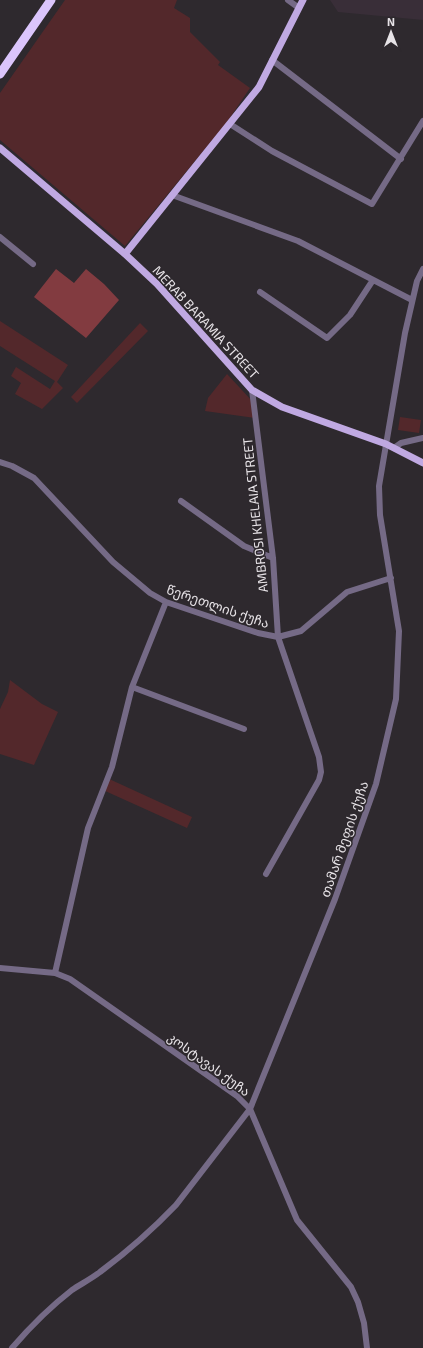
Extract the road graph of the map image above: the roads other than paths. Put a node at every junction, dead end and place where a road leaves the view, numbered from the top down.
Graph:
1 (51, 0) edge
2 (288, 0) edge
3 (303, 0) edge
4 (299, 8) junction
5 (272, 60) junction
6 (0, 74) edge
7 (423, 121) edge
8 (230, 124) junction
9 (0, 148) edge
10 (401, 159) junction
11 (172, 195) junction
12 (0, 237) edge
13 (125, 254) junction
14 (33, 264) dead end
15 (423, 270) edge
16 (373, 280) junction
17 (260, 292) dead end
18 (412, 300) junction
19 (252, 390) junction
20 (423, 438) edge
21 (386, 445) junction
22 (394, 448) junction
23 (0, 462) edge
24 (423, 463) edge
25 (181, 501) dead end
26 (273, 558) junction
27 (391, 578) junction
28 (166, 602) junction
29 (278, 637) junction
30 (132, 687) junction
31 (244, 729) dead end
32 (266, 874) dead end
33 (0, 968) edge
34 (55, 973) junction
35 (250, 1109) junction
36 (12, 1348) edge
37 (367, 1348) edge

1 - 6 highway
2 - 4 street
3 - 4 main road
4 - 5 main road
5 - 8 main road
5 - 10 street
7 - 10 street
8 - 10 street
8 - 11 main road
9 - 13 main road, MERAB BARAMIA STREET
11 - 13 main road
11 - 16 street
12 - 14 street
13 - 19 main road, MERAB BARAMIA STREET
15 - 18 street, თამარ მეფის ქუჩა
16 - 17 street
16 - 18 street
18 - 21 street, თამარ მეფის ქუჩა
19 - 21 main road, MERAB BARAMIA STREET
19 - 26 street, AMBROSI KHELAIA STREET
20 - 22 street
21 - 22 main road, MERAB BARAMIA STREET
21 - 27 street, თამარ მეფის ქუჩა
22 - 24 main road, MERAB BARAMIA STREET
23 - 28 street, წერეთლის ქუჩა
25 - 26 street
26 - 29 street, AMBROSI KHELAIA STREET
27 - 29 street, წერეთლის ქუჩა
27 - 35 street, თამარ მეფის ქუჩა
28 - 29 street, წერეთლის ქუჩა
28 - 30 street
29 - 32 street, AMBROSI KHELAIA STREET
30 - 31 street
30 - 34 street
33 - 34 street, კოსტავას ქუჩა
34 - 35 street, კოსტავას ქუჩა
35 - 36 street, თამარ მეფის ქუჩა
35 - 37 street, კოსტავას ქუჩა

